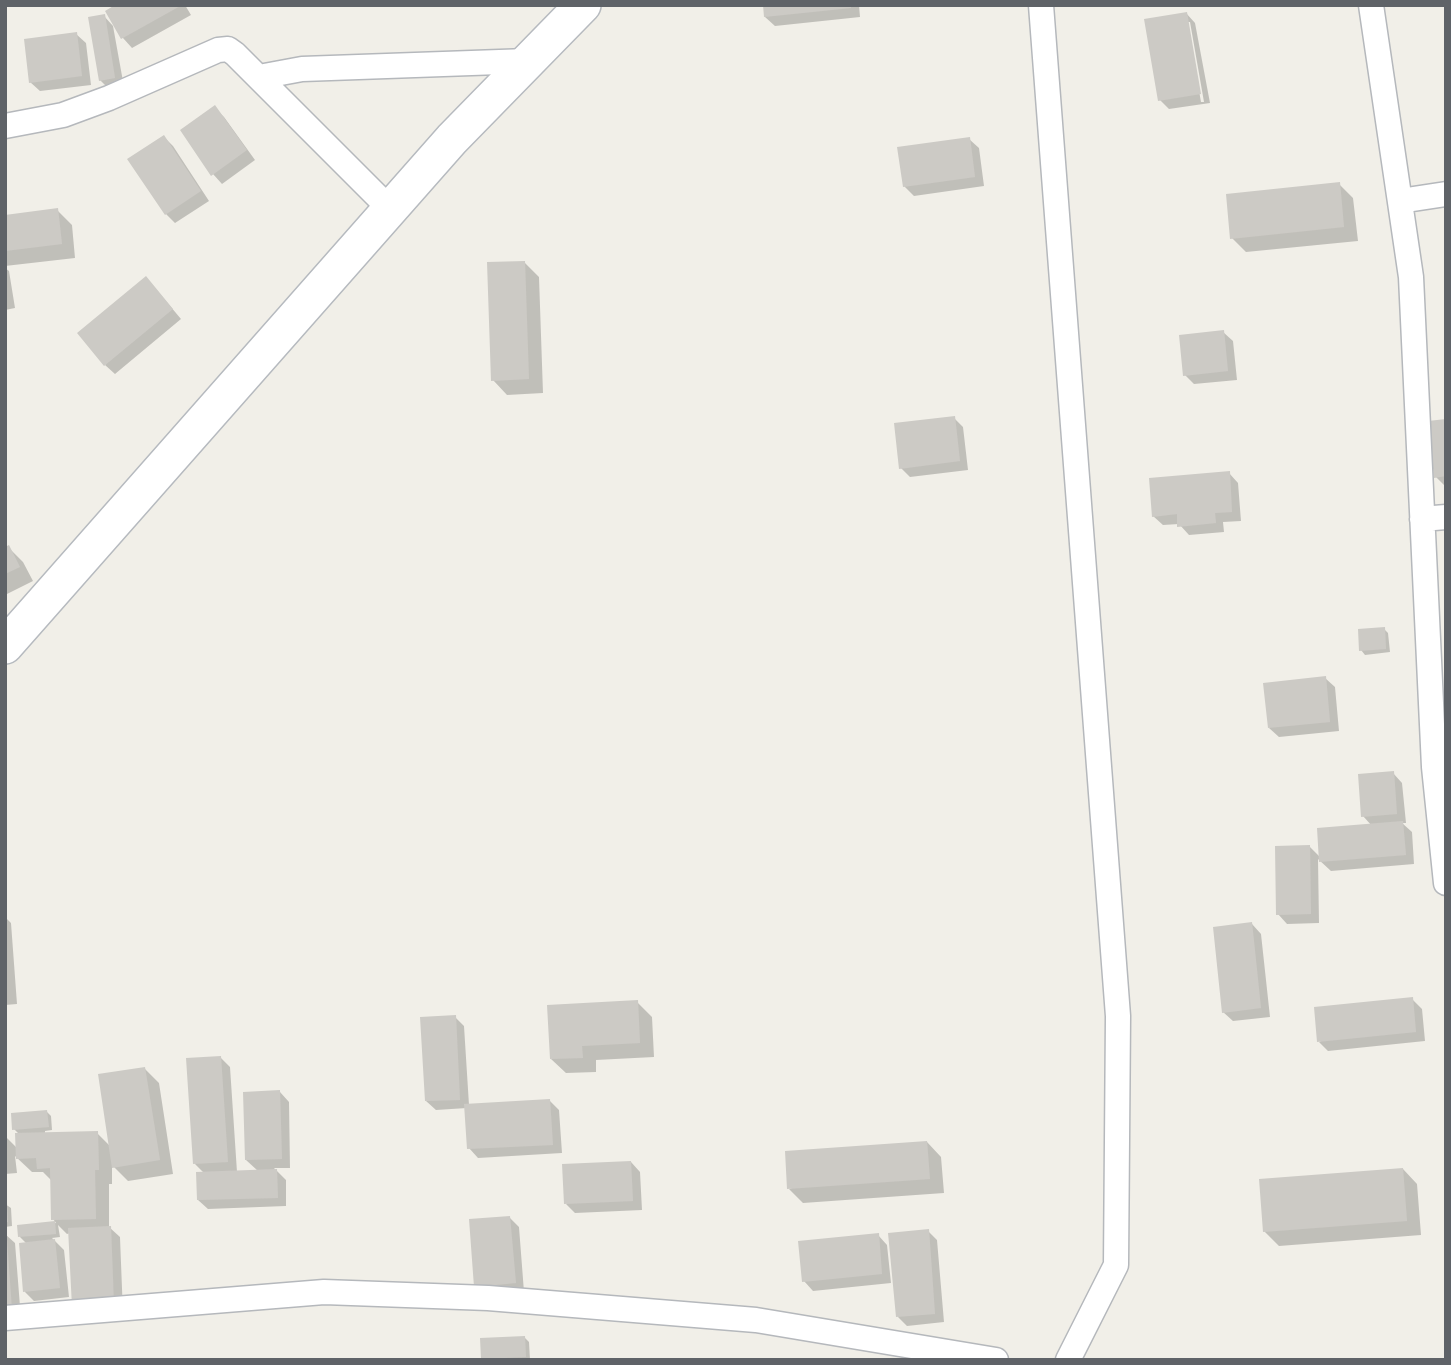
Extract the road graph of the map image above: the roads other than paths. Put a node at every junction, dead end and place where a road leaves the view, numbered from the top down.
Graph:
1 (583, 5) edge
2 (1041, 5) edge
3 (1371, 5) edge
4 (528, 61) junction
5 (259, 77) junction
6 (5, 126) edge
7 (1446, 194) edge
8 (1400, 201) junction
9 (390, 209) junction
10 (1434, 518) edge
11 (5, 646) edge
12 (1445, 874) edge
13 (5, 1318) edge
14 (996, 1360) edge
15 (1068, 1360) edge

1 - 4 main road
2 - 15 street
3 - 8 street
4 - 5 street
4 - 9 main road
5 - 6 street
5 - 9 street
7 - 8 street
8 - 10 street
9 - 11 main road
10 - 12 street
13 - 14 street

